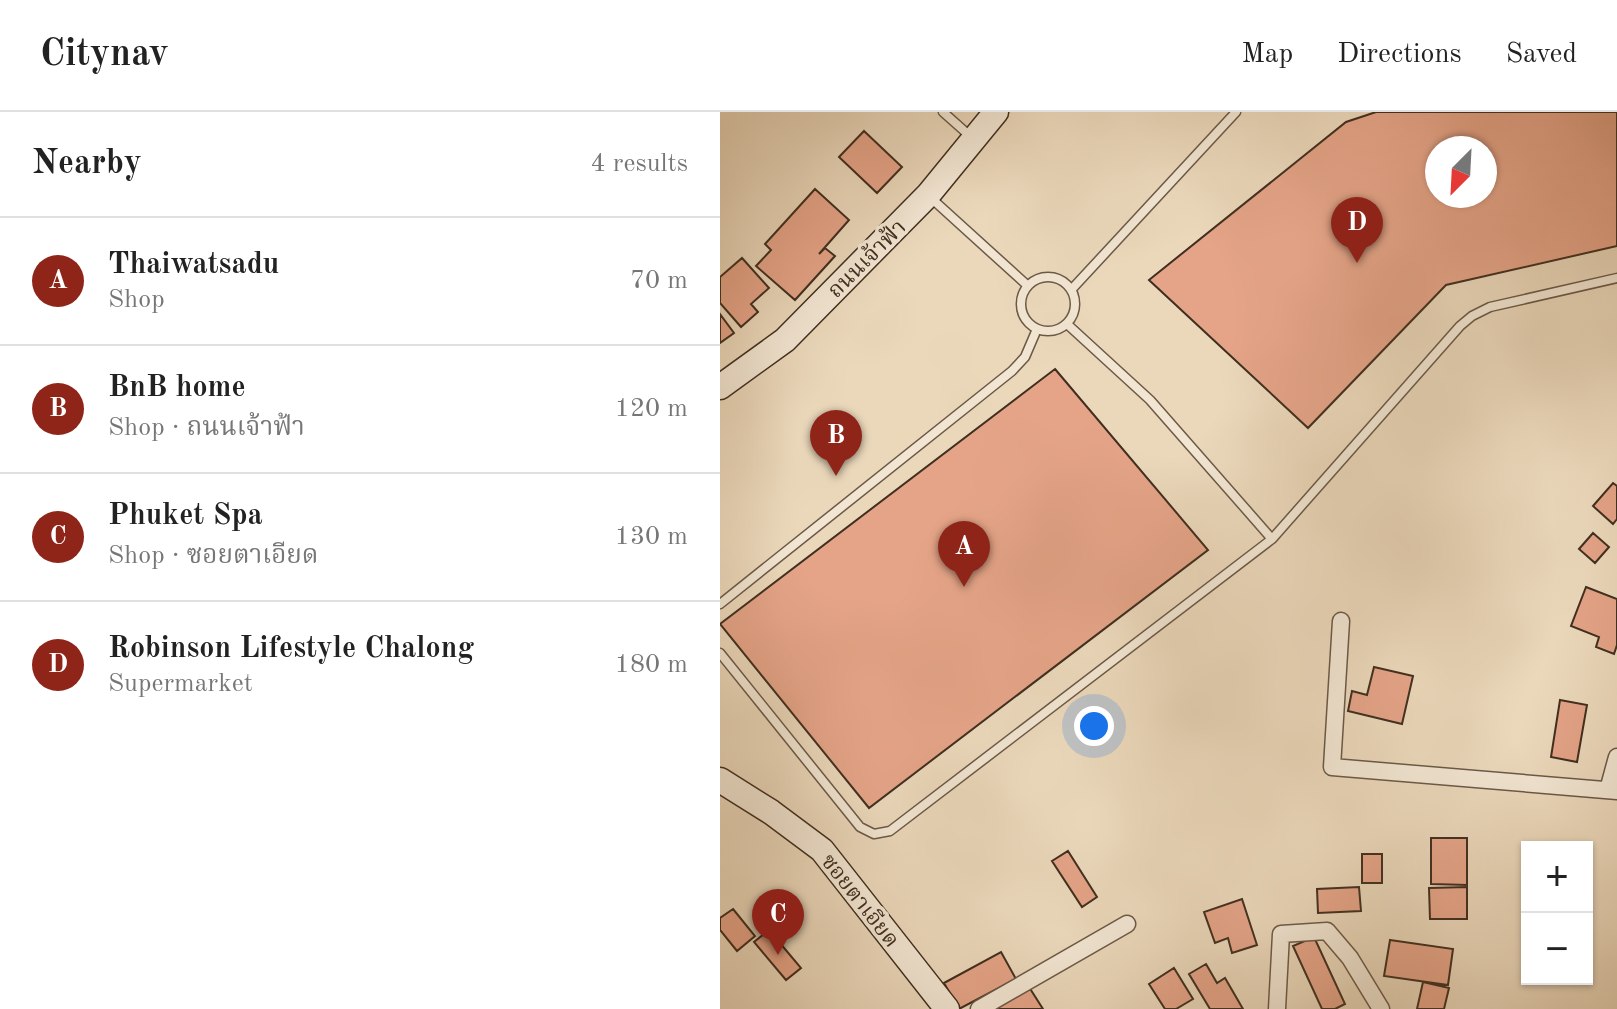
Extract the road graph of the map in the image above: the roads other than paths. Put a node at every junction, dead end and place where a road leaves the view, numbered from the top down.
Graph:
1 (943, 112) edge
2 (996, 112) edge
3 (1236, 112) edge
4 (974, 139) junction
5 (928, 195) junction
6 (1617, 278) edge
7 (1028, 286) junction
8 (1071, 290) junction
9 (1067, 324) junction
10 (1037, 329) junction
11 (720, 387) edge
12 (1272, 539) junction
13 (720, 604) edge
14 (1341, 621) dead end
15 (720, 653) edge
16 (1617, 757) edge
17 (720, 780) edge
18 (1612, 791) edge
19 (1127, 924) dead end
20 (947, 1009) edge
21 (979, 1009) edge
22 (1277, 1009) edge
23 (1381, 1009) edge

1 - 4 lane
2 - 4 main road, ถนนเจ้าฟ้า
3 - 8 lane
4 - 5 main road, ถนนเจ้าฟ้า
5 - 7 lane
5 - 11 main road, ถนนเจ้าฟ้า
6 - 12 lane
7 - 8 lane
7 - 10 lane
8 - 9 lane
9 - 10 lane
9 - 12 lane
10 - 13 lane
12 - 15 lane
14 - 18 street
16 - 18 street
17 - 20 main road, ซอยตาเอียด
19 - 21 street
22 - 23 street

